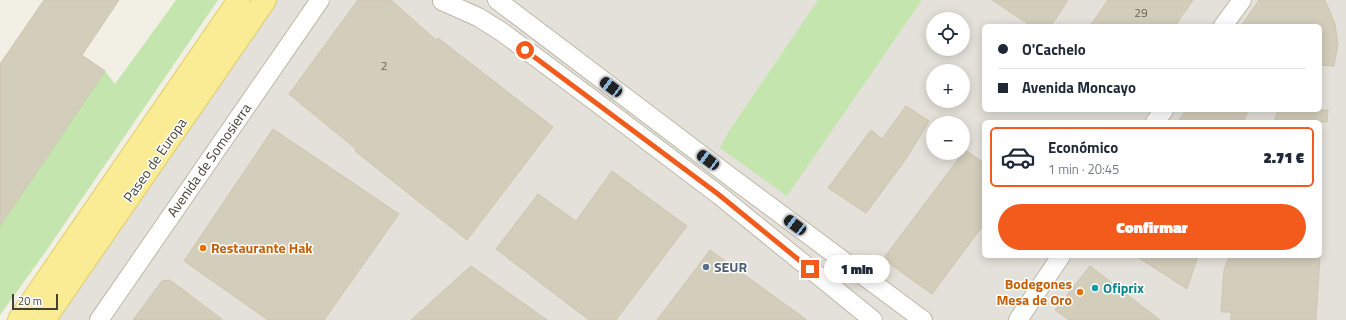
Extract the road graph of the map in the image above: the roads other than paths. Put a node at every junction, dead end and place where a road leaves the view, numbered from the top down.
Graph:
1 (239, 0) edge
2 (265, 0) edge
3 (320, 0) edge
4 (442, 0) edge
5 (497, 0) edge
6 (1242, 0) edge
7 (1224, 24) edge
8 (744, 187) junction
9 (730, 203) junction
10 (1060, 258) edge
11 (19, 320) edge
12 (44, 320) edge
13 (99, 320) edge
14 (873, 320) edge
15 (923, 320) edge
16 (1018, 320) edge

1 - 11 main road, Paseo de Europa
2 - 12 main road, Paseo de Europa
3 - 13 street, Avenida de Somosierra
4 - 9 street
5 - 8 street
6 - 7 street
8 - 9 street
8 - 15 street
9 - 14 street
10 - 16 street

